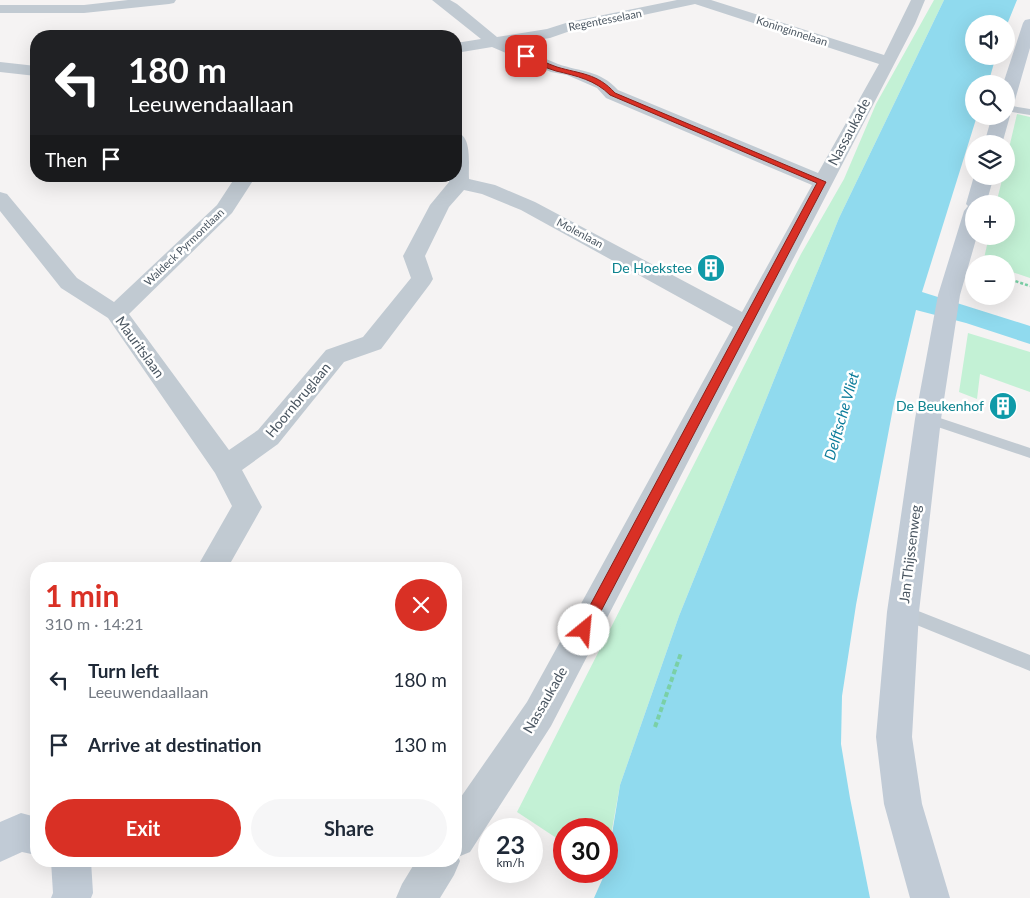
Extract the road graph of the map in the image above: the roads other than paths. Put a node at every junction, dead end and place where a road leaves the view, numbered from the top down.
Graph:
1 (169, 0) edge
2 (439, 0) edge
3 (696, 0) edge
4 (918, 0) edge
5 (8, 6) edge
6 (1030, 26) edge
7 (494, 42) junction
8 (462, 47) edge
9 (887, 62) junction
10 (0, 67) edge
11 (30, 70) edge
12 (1014, 75) edge
13 (1015, 110) edge
14 (1030, 112) edge
15 (242, 182) edge
16 (822, 182) junction
17 (459, 183) joint
18 (0, 198) edge
19 (965, 241) edge
20 (116, 313) junction
21 (748, 324) junction
22 (928, 419) junction
23 (1030, 453) edge
24 (226, 467) junction
25 (215, 562) edge
26 (903, 612) junction
27 (1030, 662) edge
28 (462, 829) edge
29 (30, 834) edge
30 (0, 842) edge
31 (71, 867) edge
32 (436, 867) edge
33 (71, 898) edge
34 (416, 898) edge
35 (930, 898) edge

1 - 5 street
2 - 7 street
3 - 7 street, Regentesselaan
3 - 9 street, Koninginnelaan
4 - 9 street, Nassaukade
6 - 12 street
7 - 8 street, Regentesselaan
7 - 16 street
9 - 16 street, Nassaukade
10 - 11 street
13 - 14 lane
15 - 20 street, Waldeck Pyrmontlaan
16 - 21 street, Nassaukade
17 - 21 street, Molenlaan
17 - 24 street, Hoornbruglaan
18 - 20 street, Mauritslaan
19 - 22 street, Jan Thijssenweg
20 - 24 street, Mauritslaan
21 - 28 street, Nassaukade
22 - 23 lane
22 - 26 street, Jan Thijssenweg
24 - 25 street
26 - 27 lane
26 - 35 street, Jan Thijssenweg
29 - 30 street
31 - 33 street
32 - 34 street

